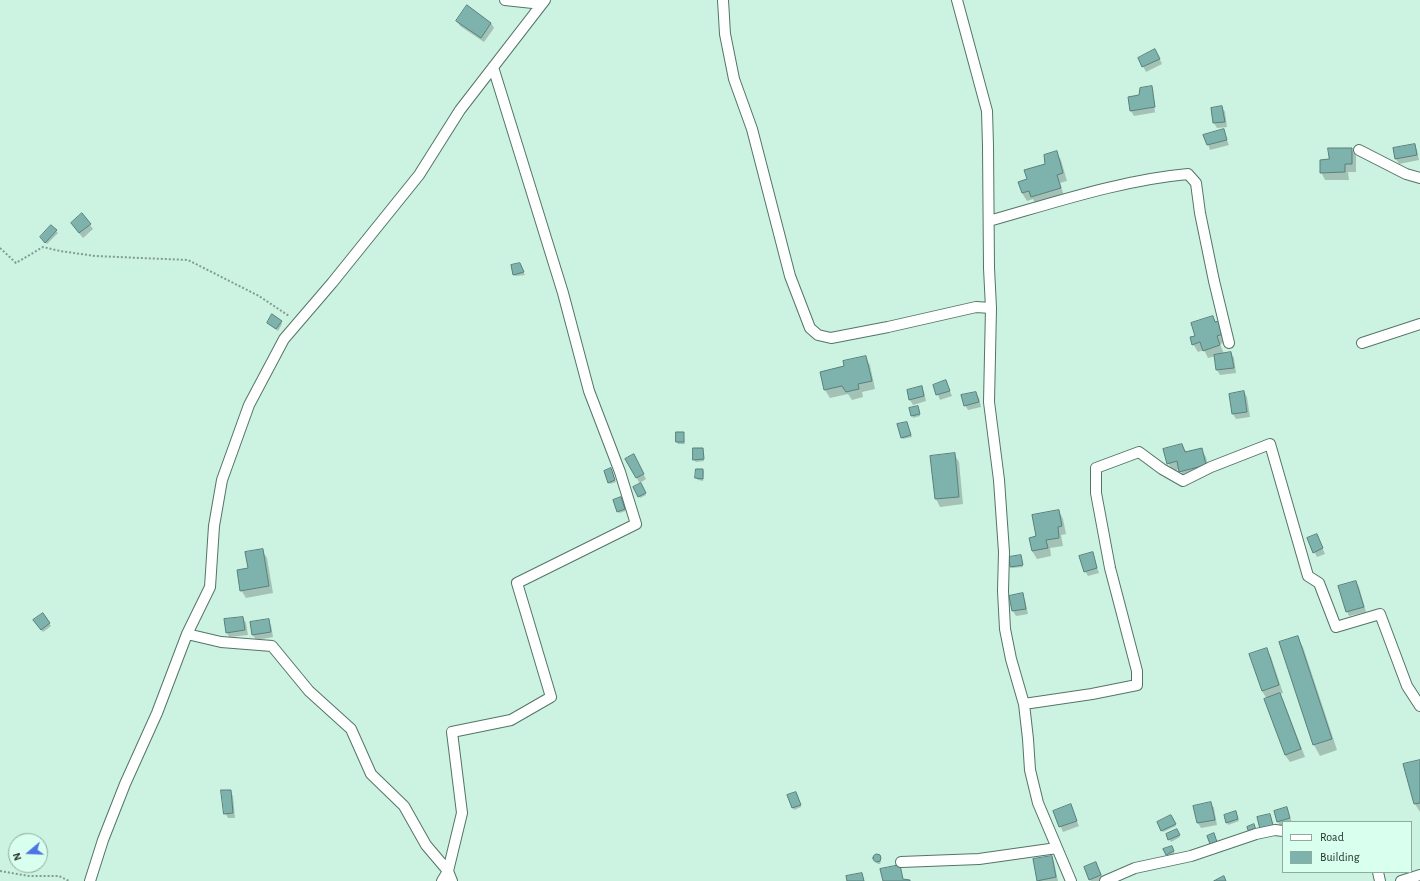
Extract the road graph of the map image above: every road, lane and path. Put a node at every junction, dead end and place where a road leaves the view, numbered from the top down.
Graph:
1 (505, 0) edge
2 (724, 0) edge
3 (957, 0) edge
4 (543, 2) edge
5 (494, 66) junction
6 (1359, 150) dead end
7 (1420, 178) edge
8 (989, 221) junction
9 (0, 248) edge
10 (990, 308) junction
11 (298, 323) junction
12 (1420, 324) edge
13 (1229, 343) dead end
14 (1362, 343) dead end
15 (187, 634) junction
16 (1024, 704) junction
17 (1420, 706) edge
18 (1282, 831) edge
19 (1057, 848) junction
20 (901, 862) dead end
21 (0, 871) edge
22 (448, 871) junction
23 (1420, 875) edge
24 (69, 881) edge
25 (90, 881) edge
26 (442, 881) edge
27 (452, 881) edge
28 (1071, 881) edge
29 (1105, 881) edge
30 (1401, 881) edge

1 - 4 street
2 - 10 street
3 - 8 street
4 - 5 street
5 - 11 street
5 - 22 street
6 - 7 street
8 - 10 street
8 - 13 street
9 - 11 path
10 - 16 street
11 - 15 street
12 - 14 street
15 - 22 street
15 - 25 street
16 - 17 street
16 - 19 street
18 - 29 street
19 - 20 street
19 - 28 street
21 - 24 path
22 - 26 street
22 - 27 street
23 - 30 street

